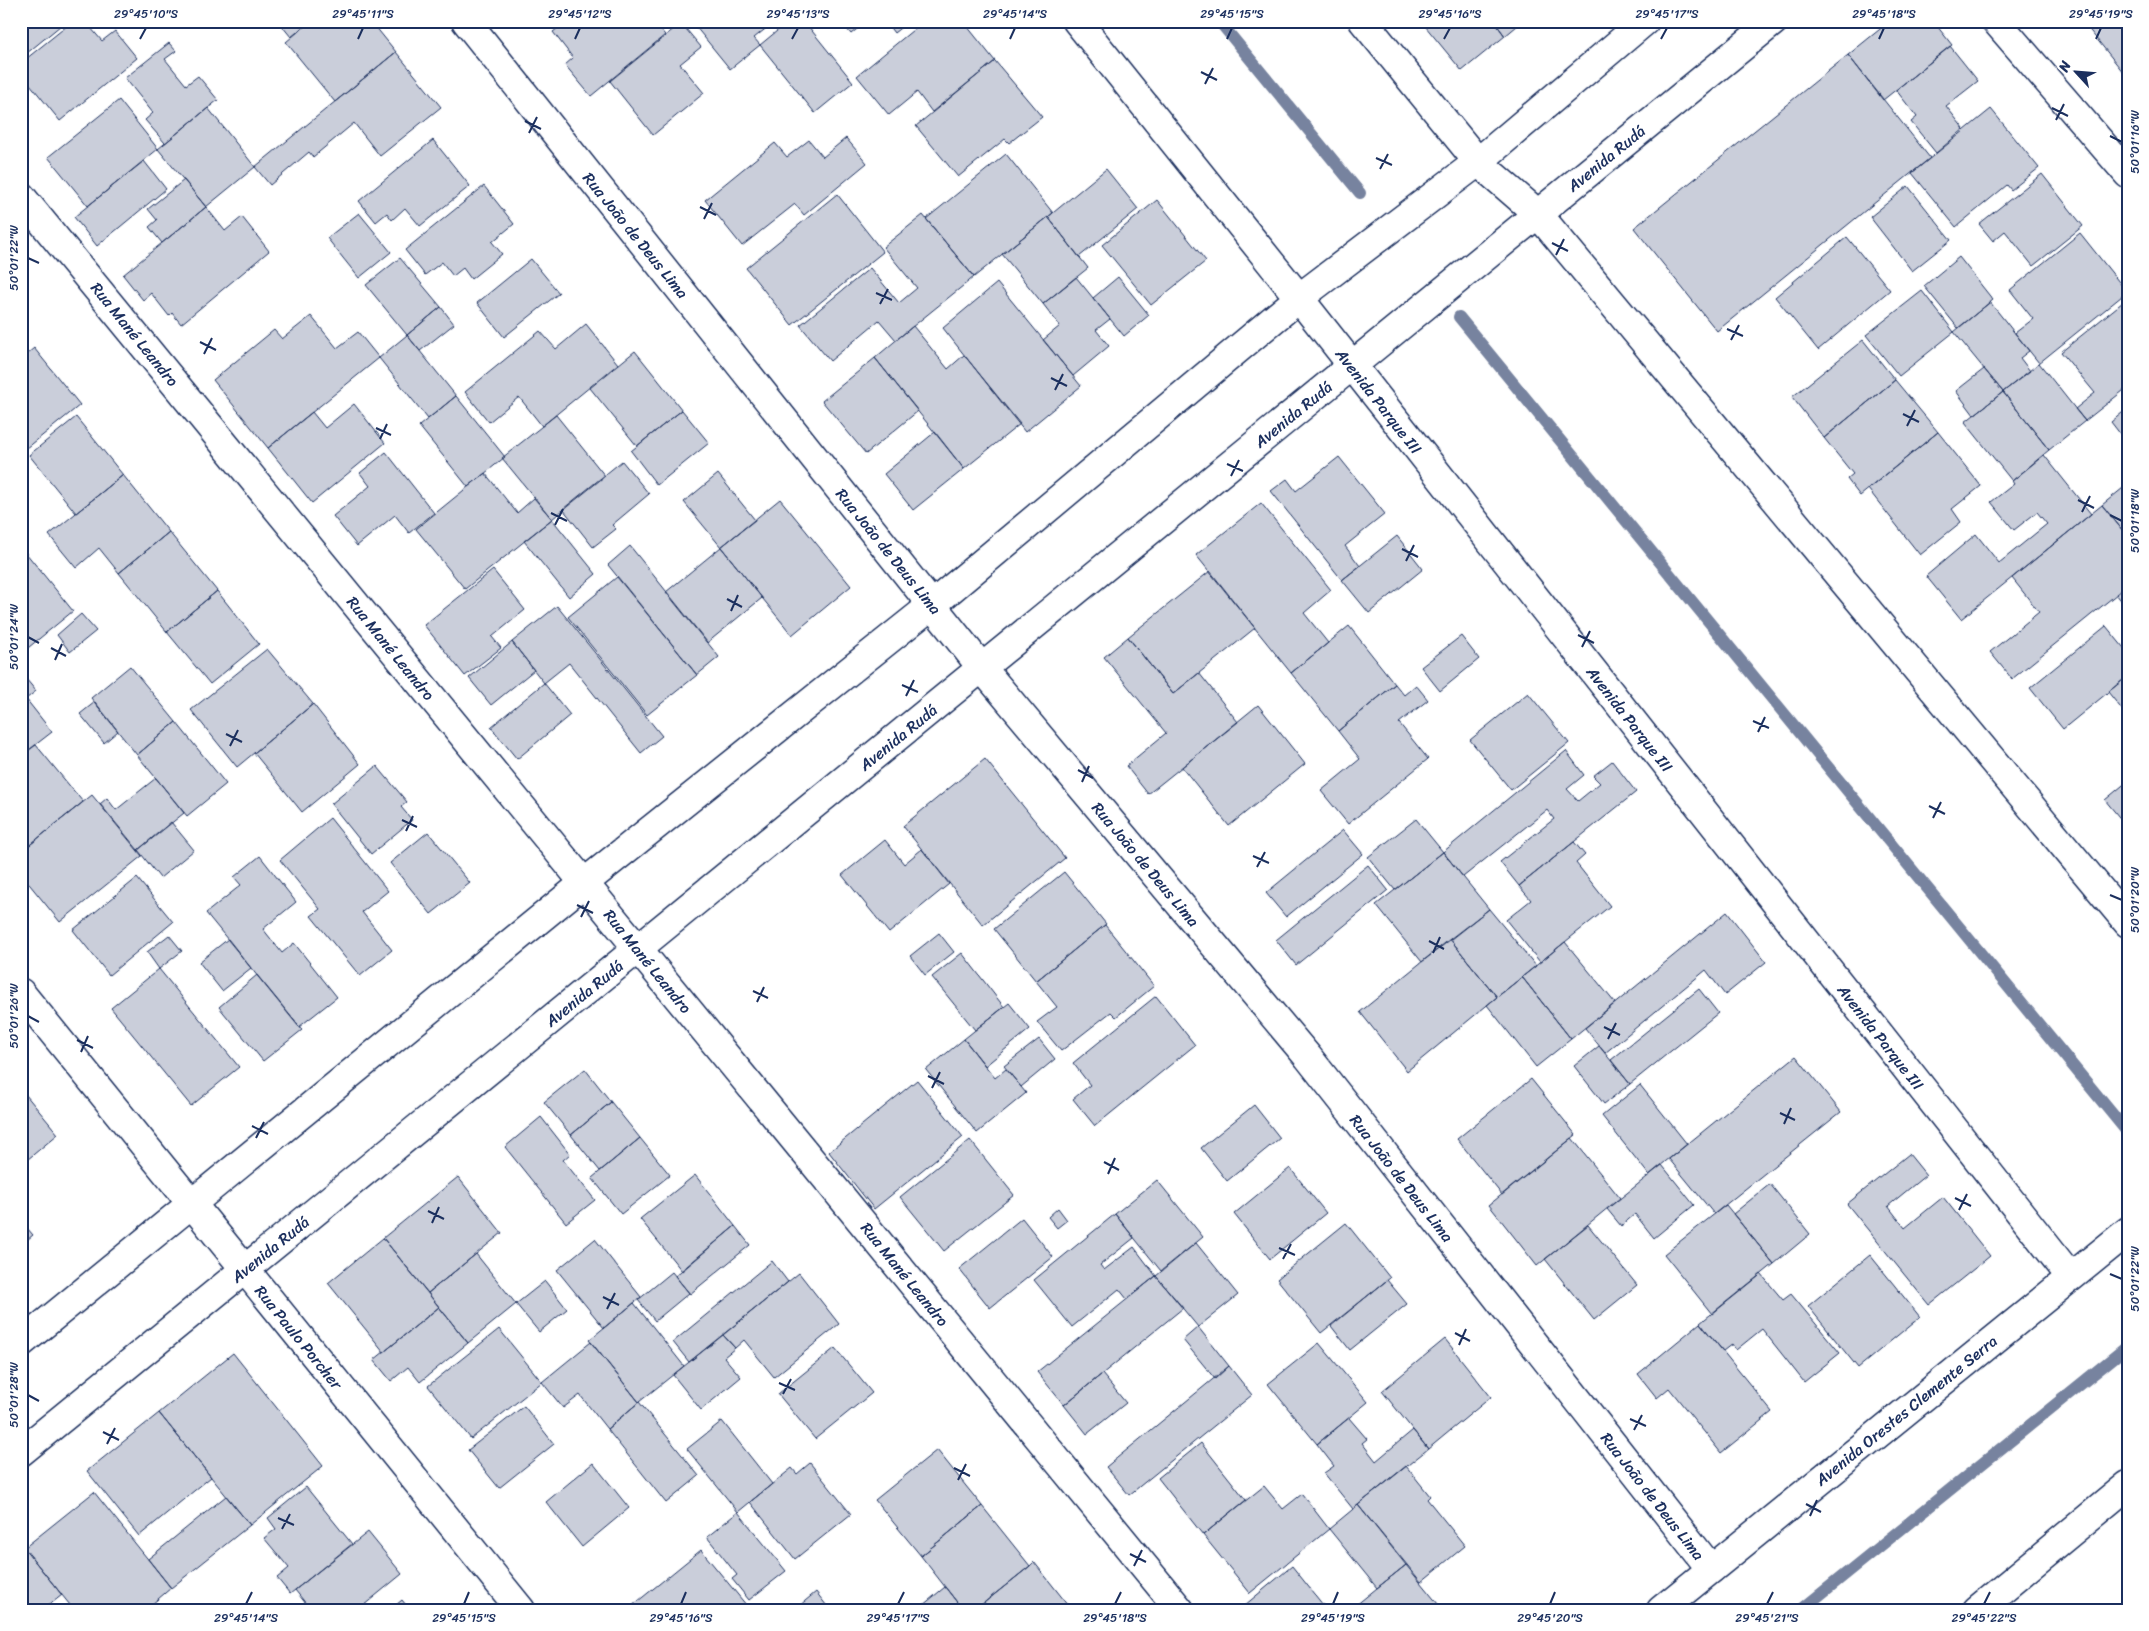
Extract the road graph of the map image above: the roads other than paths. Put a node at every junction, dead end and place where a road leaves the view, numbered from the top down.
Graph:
1 (466, 21) edge
2 (1077, 21) edge
3 (1363, 21) edge
4 (1645, 21) edge
5 (1774, 21) edge
6 (1996, 21) edge
7 (1478, 162) junction
8 (2128, 174) edge
9 (21, 196) edge
10 (1538, 214) junction
11 (1299, 298) junction
12 (1351, 366) junction
13 (932, 605) junction
14 (982, 668) junction
15 (584, 883) junction
16 (2128, 923) edge
17 (638, 949) junction
18 (21, 993) edge
19 (192, 1204) junction
20 (2128, 1231) edge
21 (245, 1270) junction
22 (2070, 1276) junction
23 (21, 1343) edge
24 (21, 1452) edge
25 (2128, 1485) edge
26 (1711, 1569) junction
27 (521, 1610) edge
28 (1180, 1610) edge
29 (1661, 1610) edge
30 (1976, 1610) edge

1 - 13 street, Rua João de Deus Lima
2 - 11 street, Avenida Parque III
3 - 7 street
4 - 7 street
5 - 10 street, Avenida Rudá
6 - 8 street
7 - 10 street
7 - 11 street
9 - 15 street, Rua Mané Leandro
10 - 12 street, Avenida Rudá
10 - 16 street
11 - 12 street, Avenida Parque III
11 - 13 street
12 - 14 street, Avenida Rudá
12 - 22 street, Avenida Parque III
13 - 14 street, Rua João de Deus Lima
13 - 15 street
14 - 17 street, Avenida Rudá
14 - 26 street, Rua João de Deus Lima
15 - 17 street, Rua Mané Leandro
15 - 19 street
17 - 21 street, Avenida Rudá
17 - 28 street, Rua Mané Leandro
18 - 19 street, Rua Paulo Porcher
19 - 21 street, Rua Paulo Porcher
19 - 23 street
20 - 22 street, Avenida Orestes Clemente Serra
21 - 24 street, Avenida Rudá
21 - 27 street, Rua Paulo Porcher
22 - 26 street, Avenida Orestes Clemente Serra
25 - 30 street
26 - 29 street, Avenida Orestes Clemente Serra

